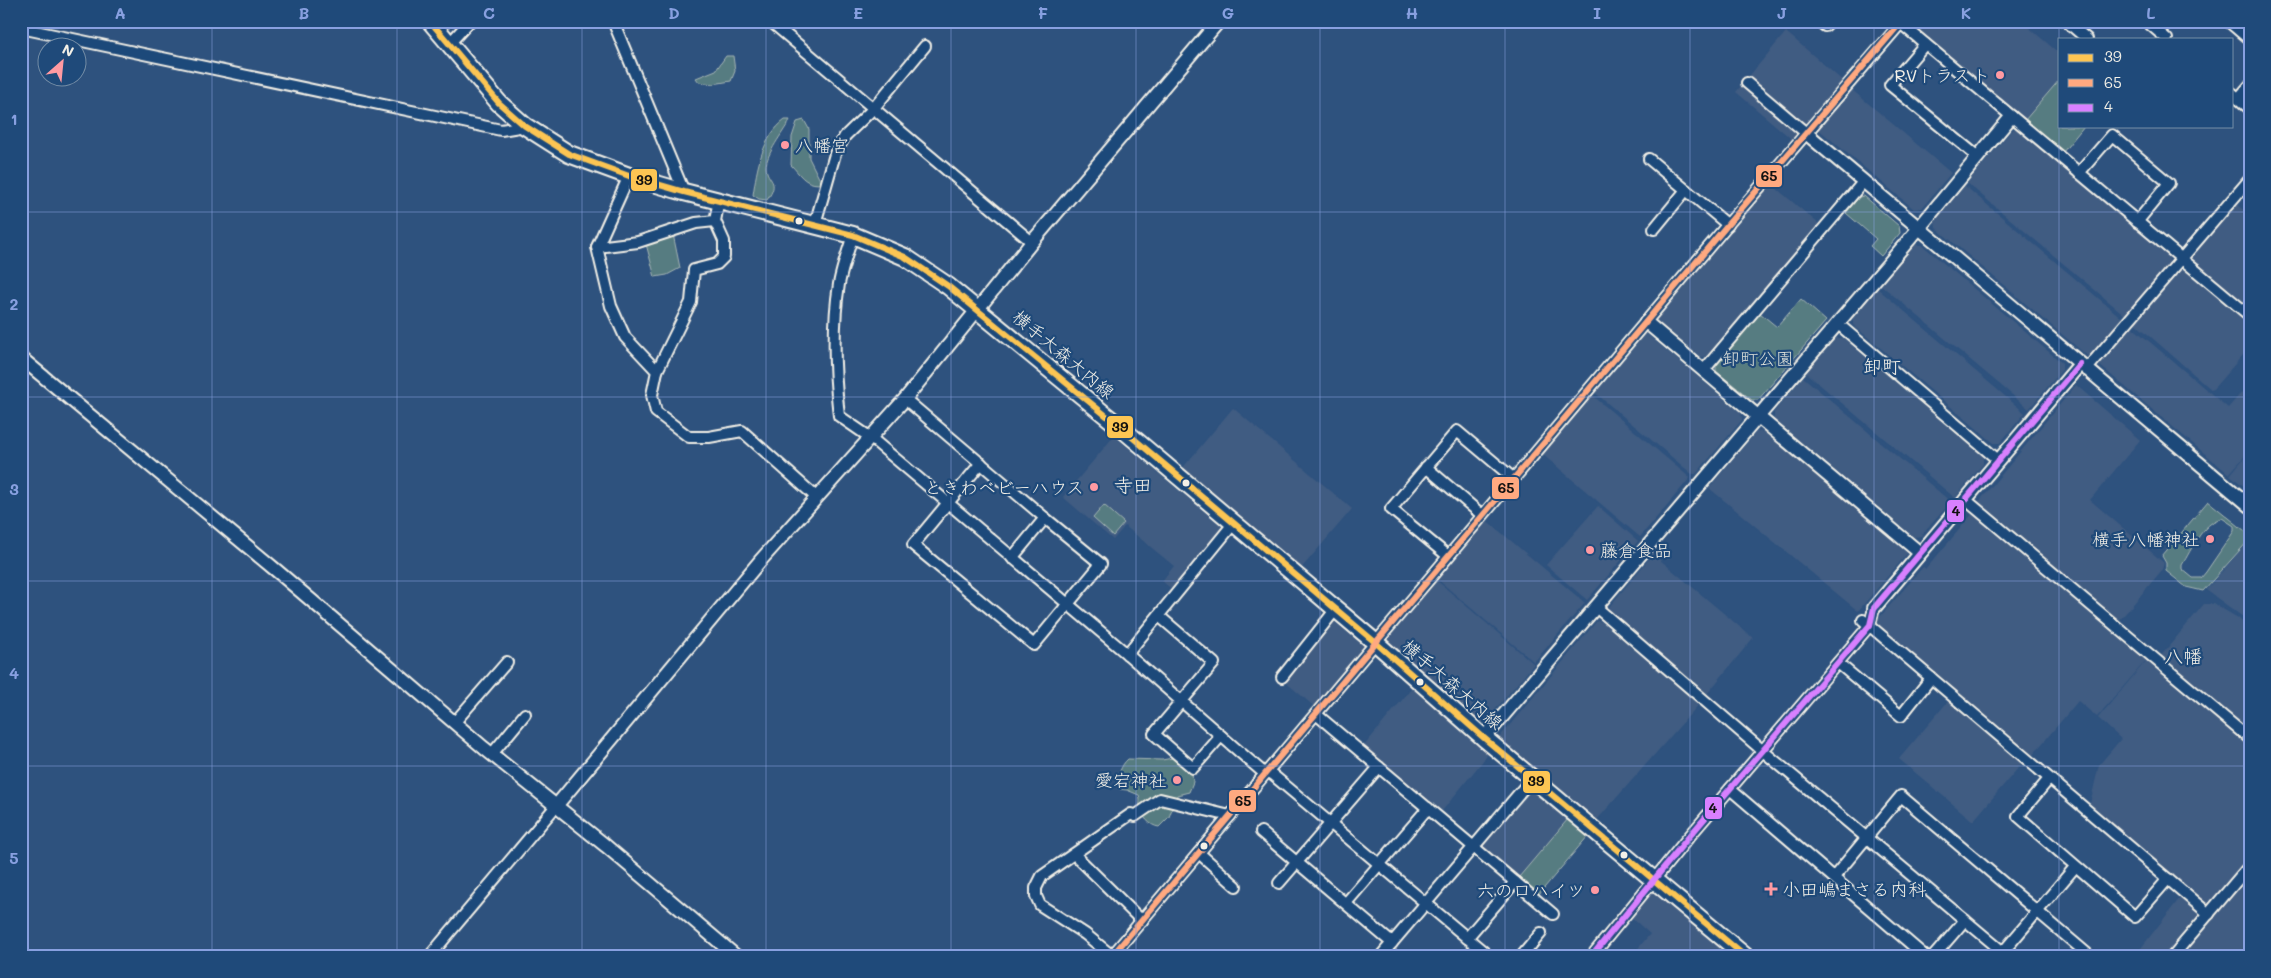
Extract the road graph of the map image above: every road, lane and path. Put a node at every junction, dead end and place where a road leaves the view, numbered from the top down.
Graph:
1 (430, 21) edge
2 (470, 21) edge
3 (613, 21) edge
4 (770, 21) edge
5 (1219, 21) edge
6 (1819, 21) edge
7 (1830, 21) edge
8 (2066, 21) edge
9 (2146, 21) edge
10 (2228, 21) edge
11 (1900, 22) edge
12 (21, 28) edge
13 (2086, 38) edge
14 (2166, 38) edge
15 (2250, 40) edge
16 (449, 44) junction
17 (1925, 44) junction
18 (925, 46) dead end
19 (1747, 83) dead end
20 (2250, 85) edge
21 (2235, 96) edge
22 (873, 109) junction
23 (2250, 109) edge
24 (2011, 116) junction
25 (525, 126) junction
26 (1806, 133) junction
27 (1978, 157) junction
28 (1649, 159) dead end
29 (2079, 173) junction
30 (629, 176) junction
31 (2250, 179) edge
32 (1864, 181) junction
33 (1686, 190) junction
34 (684, 192) junction
35 (719, 200) junction
36 (715, 221) junction
37 (2136, 222) junction
38 (815, 224) junction
39 (1728, 225) junction
40 (1919, 228) junction
41 (1654, 229) dead end
42 (853, 235) junction
43 (1032, 242) junction
44 (597, 247) junction
45 (2180, 259) junction
46 (978, 309) junction
47 (2250, 316) edge
48 (1646, 322) junction
49 (1837, 323) junction
50 (21, 358) edge
51 (2083, 367) junction
52 (1704, 370) junction
53 (657, 371) junction
54 (905, 399) junction
55 (1758, 417) junction
56 (871, 438) junction
57 (1998, 460) junction
58 (981, 463) junction
59 (1426, 467) junction
60 (1514, 479) junction
61 (816, 497) junction
62 (1965, 499) junction
63 (948, 503) junction
64 (2250, 506) edge
65 (1482, 515) junction
66 (1045, 518) junction
67 (1233, 524) junction
68 (1920, 553) junction
69 (1448, 556) junction
70 (1012, 558) junction
71 (1067, 605) junction
72 (1596, 607) junction
73 (1874, 608) joint
74 (1336, 610) junction
75 (1159, 616) junction
76 (1867, 623) junction
77 (1376, 643) junction
78 (1127, 654) junction
79 (507, 662) dead end
80 (1838, 663) junction
81 (1282, 677) dead end
82 (1931, 678) junction
83 (1182, 702) junction
84 (525, 714) dead end
85 (1316, 714) junction
86 (454, 723) junction
87 (1220, 736) junction
88 (1484, 738) junction
89 (2250, 739) edge
90 (1763, 751) junction
91 (492, 754) junction
92 (1379, 766) junction
93 (1267, 773) junction
94 (1533, 777) junction
95 (2049, 779) junction
96 (1730, 789) junction
97 (556, 806) junction
98 (1428, 808) junction
99 (1230, 816) junction
100 (1330, 823) junction
101 (1262, 832) dead end
102 (1866, 838) junction
103 (1474, 847) junction
104 (1200, 853) junction
105 (1074, 854) junction
106 (1297, 862) junction
107 (1379, 864) junction
108 (2250, 865) edge
109 (2076, 867) junction
110 (1834, 877) junction
111 (2168, 879) junction
112 (1655, 880) junction
113 (1516, 882) junction
114 (1280, 883) dead end
115 (1236, 886) dead end
116 (1346, 903) junction
117 (1426, 903) junction
118 (2038, 912) junction
119 (1553, 914) dead end
120 (2209, 914) junction
121 (1965, 920) junction
122 (1142, 921) junction
123 (1541, 933) dead end
124 (1467, 938) junction
125 (1392, 943) junction
126 (2006, 954) edge
127 (1112, 956) edge
128 (429, 957) edge
129 (737, 957) edge
130 (1380, 957) edge
131 (1490, 957) edge
132 (1521, 957) edge
133 (1591, 957) edge
134 (1746, 957) edge
135 (1926, 957) edge
136 (1933, 957) edge
137 (2091, 957) edge
138 (2172, 957) edge

1 - 16 main road, 横手大森大内線
2 - 16 street
3 - 34 street
4 - 22 street
5 - 43 street
6 - 7 street
8 - 13 street
9 - 14 street
10 - 15 street
11 - 17 street
11 - 26 street
12 - 25 street
16 - 25 main road, 横手大森大内線
17 - 24 street
17 - 27 street
18 - 22 street
19 - 26 street
20 - 21 street
21 - 23 street
22 - 38 street
22 - 43 street
24 - 27 street
24 - 29 street
25 - 30 main road, 横手大森大内線
26 - 32 street
26 - 39 street
27 - 40 street
28 - 33 street
29 - 37 street
29 - 37 street
30 - 34 main road, 横手大森大内線
30 - 44 street
31 - 45 street
32 - 40 street
32 - 52 street
33 - 39 street
33 - 41 street
34 - 35 main road, 横手大森大内線
35 - 36 street
35 - 38 main road, 横手大森大内線
36 - 44 street
36 - 53 street
37 - 45 street
38 - 42 main road, 横手大森大内線
39 - 48 street
40 - 49 street
40 - 51 street
42 - 46 main road, 横手大森大内線
42 - 56 street
43 - 46 street
44 - 53 street
45 - 47 street
45 - 51 street
46 - 54 street
46 - 67 main road, 横手大森大内線
48 - 52 street
48 - 60 street
49 - 55 street
49 - 57 street
50 - 86 street
51 - 57 street
51 - 64 street
52 - 55 street
53 - 61 street
54 - 56 street
54 - 58 street
55 - 68 street
55 - 72 street
56 - 61 street
56 - 63 street
57 - 62 street
58 - 63 street
58 - 66 street
59 - 60 street
59 - 65 street
59 - 69 street
60 - 65 street
61 - 97 street
62 - 68 street
62 - 89 street
63 - 70 street
63 - 71 street
65 - 69 street
66 - 70 street
66 - 71 street
67 - 74 main road, 横手大森大内線
67 - 75 street
68 - 73 street
69 - 77 street
70 - 71 street
71 - 78 street
72 - 88 street
72 - 90 street
73 - 76 street
74 - 77 main road, 横手大森大内線
74 - 81 street
75 - 78 street
75 - 83 street
76 - 80 street
76 - 82 street
77 - 85 street
77 - 88 main road, 横手大森大内線
78 - 83 street
79 - 86 street
80 - 82 street
80 - 90 street
82 - 95 street
83 - 87 street
83 - 87 street
84 - 91 street
85 - 92 street
85 - 93 street
86 - 91 street
87 - 93 street
88 - 94 main road, 横手大森大内線
90 - 96 street
90 - 102 street
91 - 97 street
92 - 98 street
92 - 100 street
93 - 99 street
93 - 100 street
94 - 103 street
94 - 112 main road, 横手大森大内線
95 - 109 street
95 - 111 street
96 - 110 street
96 - 112 street
97 - 128 street
97 - 129 street
98 - 103 street
98 - 107 street
99 - 104 street
99 - 105 street
100 - 106 street
100 - 107 street
101 - 106 street
102 - 110 street
102 - 118 street
102 - 121 street
103 - 113 street
103 - 117 street
104 - 115 street
104 - 122 street
105 - 122 street
105 - 127 street
106 - 114 street
106 - 116 street
107 - 116 street
107 - 117 street
108 - 120 street
109 - 111 street
109 - 118 street
110 - 135 street
111 - 120 street
112 - 133 street
112 - 134 main road, 横手大森大内線
113 - 119 street
113 - 124 street
116 - 125 street
117 - 124 street
117 - 125 street
118 - 126 street
118 - 137 street
120 - 138 street
121 - 126 street
121 - 136 street
122 - 127 street
123 - 132 street
124 - 131 street
125 - 130 street

